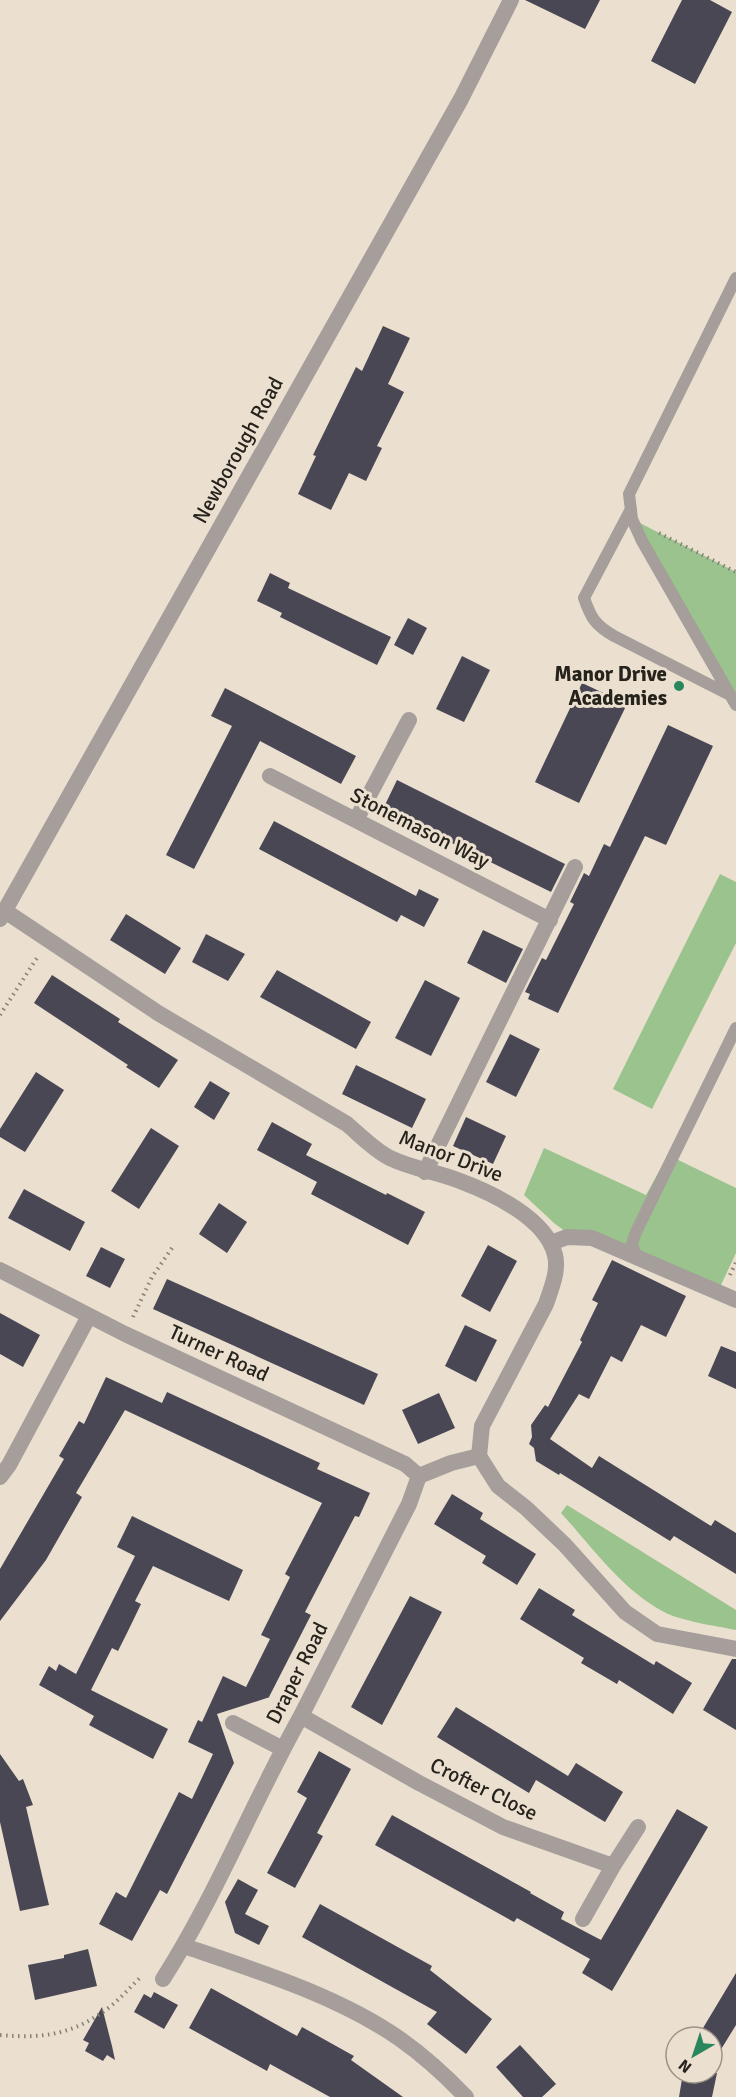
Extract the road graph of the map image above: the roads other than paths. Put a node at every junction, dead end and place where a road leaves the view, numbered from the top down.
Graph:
1 (511, 0) edge
2 (736, 278) edge
3 (632, 514) junction
4 (734, 700) edge
5 (409, 720) dead end
6 (270, 776) dead end
7 (356, 820) junction
8 (575, 867) dead end
9 (2, 915) edge
10 (550, 920) junction
11 (736, 1028) edge
12 (425, 1172) junction
13 (636, 1232) junction
14 (550, 1243) junction
15 (618, 1249) junction
16 (636, 1256) junction
17 (0, 1270) edge
18 (736, 1300) edge
19 (89, 1316) junction
20 (479, 1456) junction
21 (418, 1476) junction
22 (0, 1478) edge
23 (736, 1649) edge
24 (301, 1716) junction
25 (232, 1723) dead end
26 (283, 1749) junction
27 (638, 1827) dead end
28 (613, 1866) junction
29 (583, 1919) dead end
30 (184, 1946) junction
31 (163, 1979) road end
32 (466, 2097) edge

1 - 9 street, Newborough Road
2 - 3 lane
3 - 4 lane
3 - 4 lane
5 - 7 street
6 - 7 street, Stonemason Way
7 - 10 street, Stonemason Way
8 - 10 street
9 - 12 street, Manor Drive
10 - 12 street
11 - 13 lane
12 - 14 street, Manor Drive
13 - 15 lane
13 - 16 lane
14 - 15 street
14 - 20 street, Manor Drive
15 - 16 street
16 - 18 street
17 - 19 street, Turner Road
19 - 21 street, Turner Road
19 - 22 street
20 - 21 street
20 - 23 street
21 - 24 street, Draper Road
24 - 26 street, Draper Road
24 - 28 street, Crofter Close
25 - 26 street
26 - 30 street, Draper Road
27 - 28 street
28 - 29 street
30 - 31 street, Draper Road
30 - 32 street

